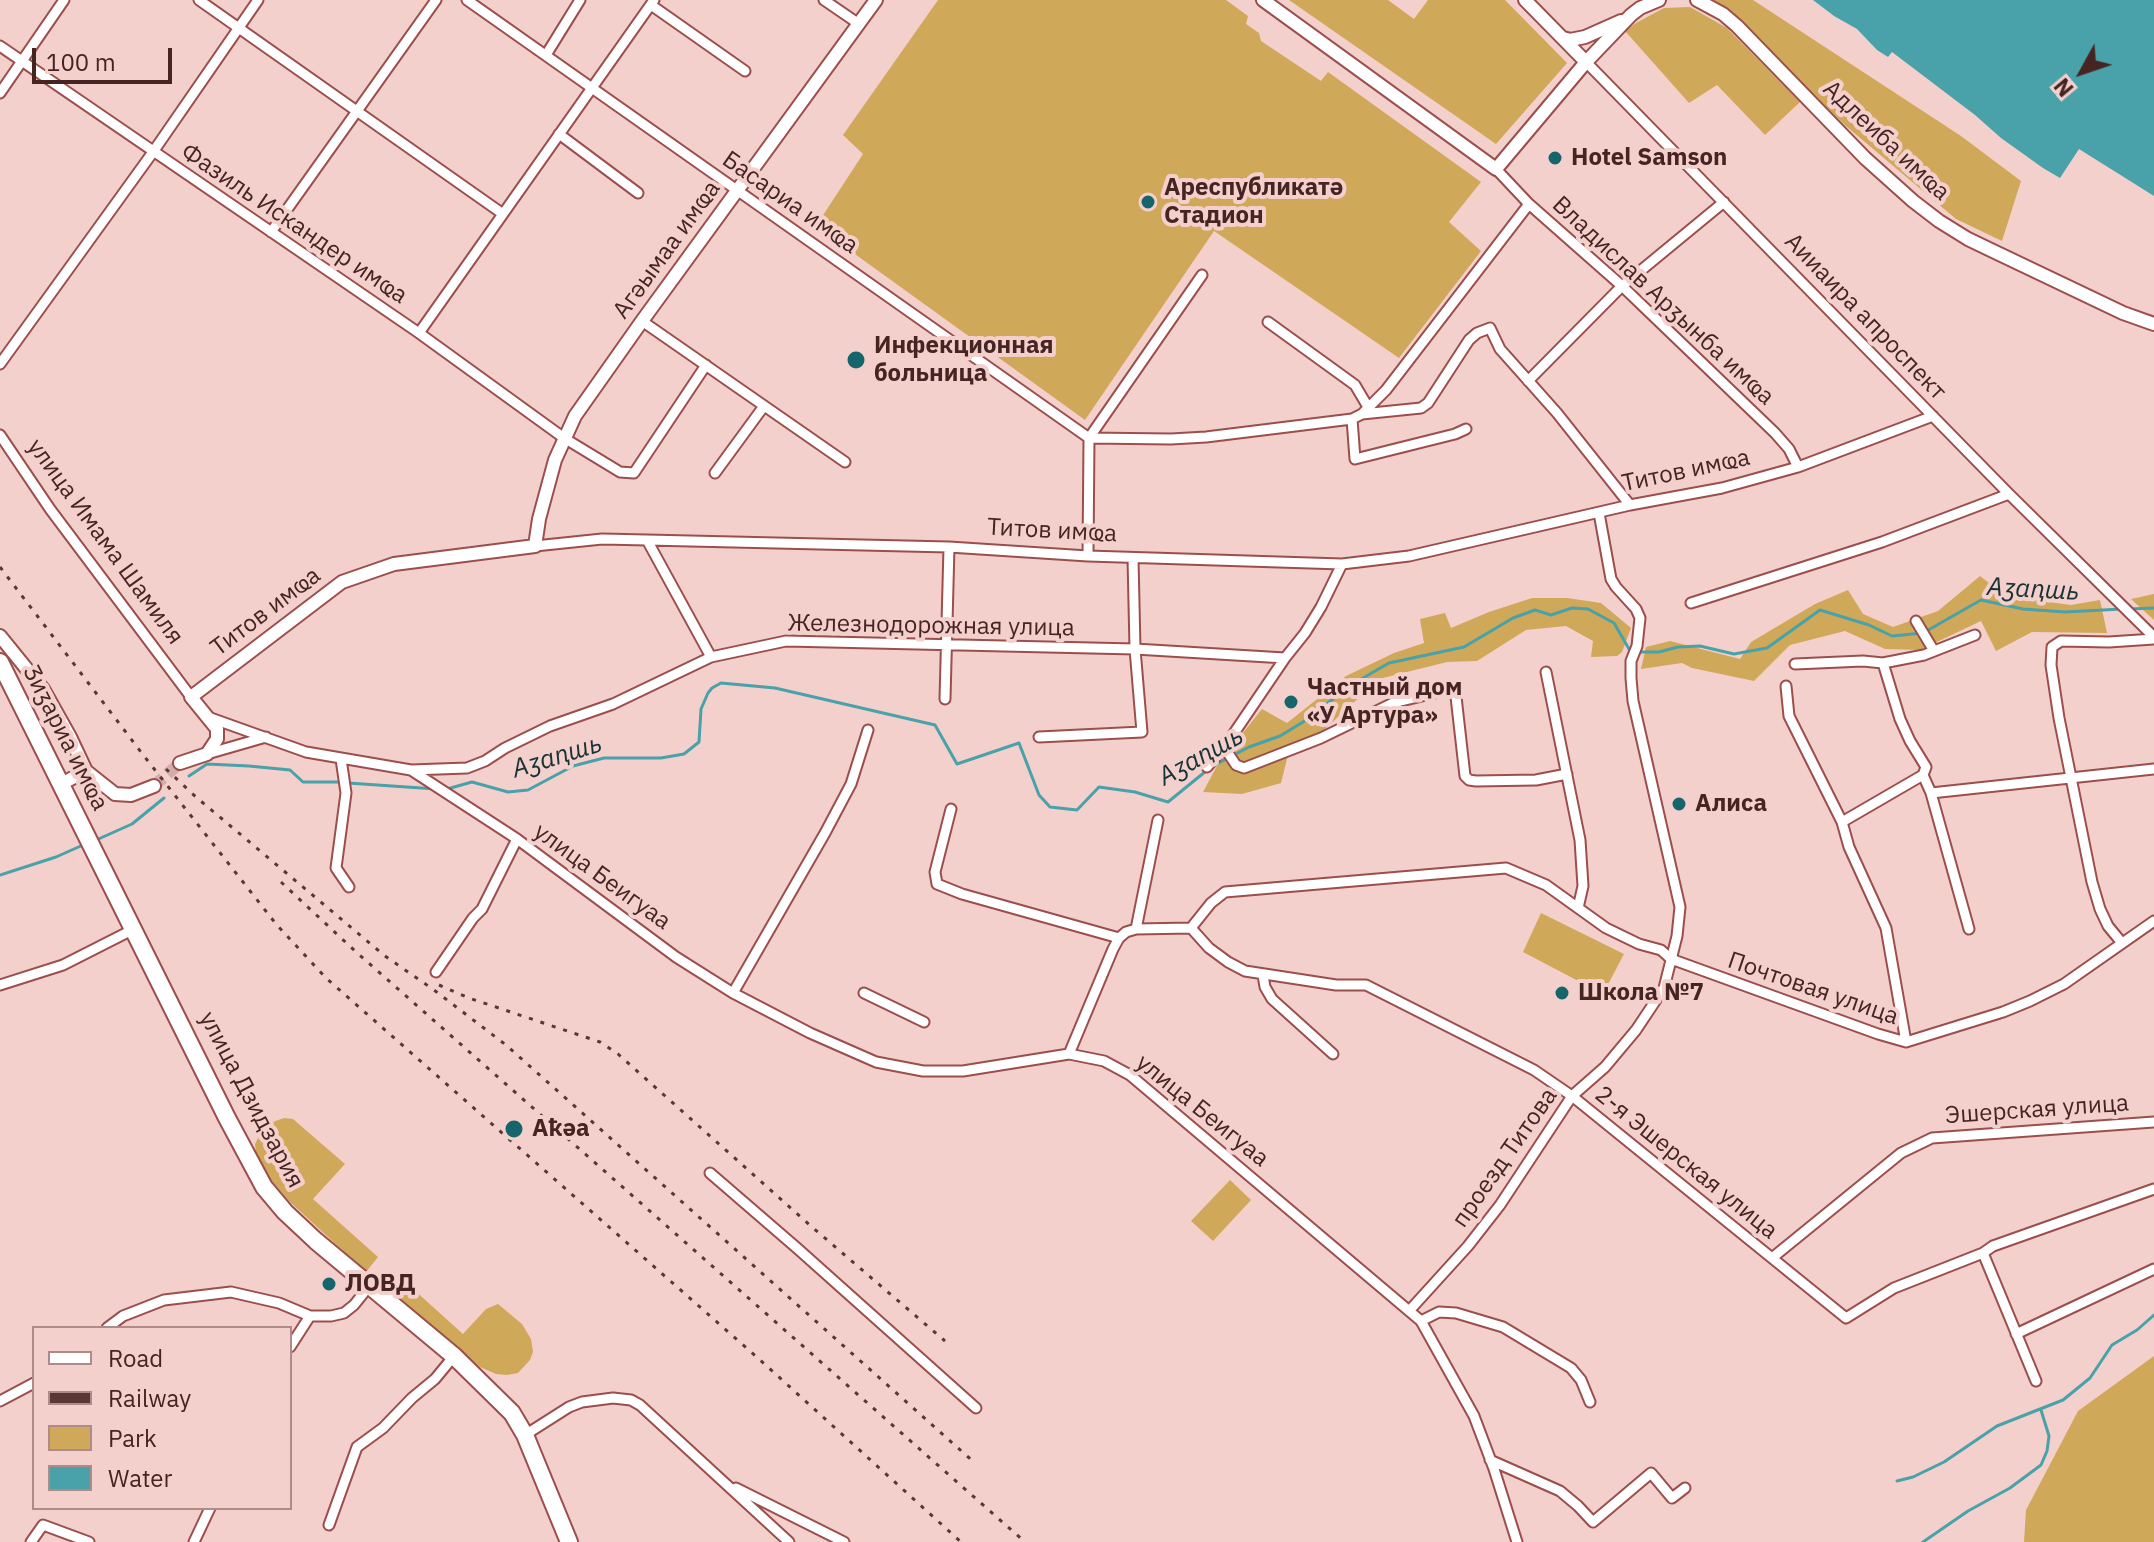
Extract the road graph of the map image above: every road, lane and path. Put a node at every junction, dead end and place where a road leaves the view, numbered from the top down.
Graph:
1 (64, 0) edge
2 (199, 0) edge
3 (258, 0) edge
4 (436, 0) edge
5 (467, 0) edge
6 (580, 0) edge
7 (824, 0) edge
8 (876, 0) edge
9 (1263, 0) edge
10 (1525, 0) edge
11 (1659, 0) edge
12 (1697, 0) edge
13 (653, 2) edge
14 (1631, 15) junction
15 (859, 24) junction
16 (239, 28) junction
17 (1563, 38) junction
18 (0, 46) edge
19 (546, 55) junction
20 (22, 62) junction
21 (1586, 62) junction
22 (745, 71) dead end
23 (592, 88) junction
24 (0, 93) edge
25 (358, 111) junction
26 (559, 134) junction
27 (153, 152) junction
28 (1496, 169) junction
29 (737, 190) junction
30 (638, 193) dead end
31 (1724, 202) junction
32 (1529, 204) junction
33 (503, 214) junction
34 (271, 232) junction
35 (1202, 275) dead end
36 (1622, 286) junction
37 (642, 321) junction
38 (1268, 322) dead end
39 (2154, 324) edge
40 (419, 333) junction
41 (0, 364) edge
42 (706, 365) junction
43 (1528, 381) junction
44 (764, 406) junction
45 (1361, 413) junction
46 (1933, 416) junction
47 (1466, 429) dead end
48 (0, 435) edge
49 (564, 438) junction
50 (1089, 438) junction
51 (845, 462) dead end
52 (1798, 467) junction
53 (715, 473) dead end
54 (2009, 494) junction
55 (1630, 505) junction
56 (1599, 513) junction
57 (647, 540) junction
58 (535, 546) junction
59 (949, 547) junction
60 (1088, 556) junction
61 (1133, 558) junction
62 (1342, 564) junction
63 (1691, 603) dead end
64 (1916, 621) dead end
65 (1975, 635) dead end
66 (0, 636) edge
67 (2154, 638) edge
68 (945, 643) junction
69 (1135, 649) junction
70 (1934, 651) junction
71 (711, 657) junction
72 (1285, 658) junction
73 (0, 662) edge
74 (1883, 663) junction
75 (1795, 664) dead end
76 (1546, 672) dead end
77 (1786, 686) dead end
78 (191, 697) junction
79 (945, 699) dead end
80 (206, 716) junction
81 (868, 730) dead end
82 (266, 737) junction
83 (1039, 737) dead end
84 (1226, 749) junction
85 (207, 754) junction
86 (180, 763) tunnel mouth
87 (342, 764) junction
88 (1207, 767) dead end
89 (2154, 769) edge
90 (411, 770) junction
91 (86, 771) junction
92 (1567, 774) junction
93 (1923, 775) junction
94 (2070, 777) junction
95 (61, 784) junction
96 (154, 786) tunnel mouth
97 (1931, 793) junction
98 (951, 809) dead end
99 (1158, 820) dead end
100 (1842, 822) junction
101 (517, 839) junction
102 (90, 842) joint
103 (349, 887) dead end
104 (1578, 908) junction
105 (2154, 921) edge
106 (1191, 928) junction
107 (134, 929) junction
108 (1136, 929) junction
109 (1969, 929) dead end
110 (1119, 938) junction
111 (2122, 943) junction
112 (1671, 959) junction
113 (436, 972) dead end
114 (1263, 975) junction
115 (0, 985) edge
116 (733, 993) junction
117 (864, 993) dead end
118 (924, 1022) dead end
119 (1906, 1042) junction
120 (1069, 1054) junction
121 (1333, 1054) dead end
122 (1572, 1096) junction
123 (2154, 1122) edge
124 (710, 1173) dead end
125 (2154, 1189) edge
126 (1983, 1253) junction
127 (1772, 1258) junction
128 (2154, 1269) edge
129 (370, 1285) junction
130 (1409, 1311) junction
131 (310, 1316) junction
132 (1421, 1321) junction
133 (110, 1326) edge
134 (2016, 1334) junction
135 (292, 1344) edge
136 (454, 1356) junction
137 (2036, 1381) dead end
138 (32, 1384) edge
139 (0, 1401) edge
140 (1590, 1402) dead end
141 (976, 1408) dead end
142 (525, 1435) junction
143 (1490, 1460) junction
144 (726, 1483) junction
145 (1685, 1488) dead end
146 (209, 1510) edge
147 (329, 1525) dead end
148 (31, 1542) edge
149 (89, 1542) edge
150 (194, 1542) edge
151 (569, 1542) edge
152 (789, 1542) edge
153 (844, 1542) edge
154 (1517, 1542) edge

1 - 20 street
2 - 16 street
3 - 16 street
4 - 25 street
5 - 19 street, Басариа имҩа
6 - 19 street
7 - 15 street
8 - 15 street, Агәымаа имҩа
9 - 28 street
10 - 17 street
11 - 14 street
12 - 39 street, Адлеиба имҩа
13 - 22 street
13 - 23 street
14 - 17 street
14 - 21 street
15 - 29 street, Агәымаа имҩа
16 - 25 street
16 - 27 street
17 - 21 street
18 - 20 street, Фазиль Искандер имҩа
19 - 23 street, Басариа имҩа
20 - 24 street
20 - 27 street, Фазиль Искандер имҩа
21 - 28 street
21 - 31 street, Аииаира апроспект
23 - 26 street
23 - 29 street, Басариа имҩа
25 - 33 street
25 - 34 street
26 - 30 street
26 - 33 street
27 - 34 street, Фазиль Искандер имҩа
27 - 41 street
28 - 32 street, Владислав Арӡынба имҩа
29 - 37 street, Агәымаа имҩа
29 - 50 street, Басариа имҩа
31 - 36 street
31 - 46 street, Аииаира апроспект
32 - 36 street, Владислав Арӡынба имҩа
32 - 45 street
33 - 40 street
34 - 40 street, Фазиль Искандер имҩа
35 - 50 street
36 - 43 street
36 - 52 street, Владислав Арӡынба имҩа
37 - 42 street
37 - 49 street, Агәымаа имҩа
38 - 45 street
40 - 49 street, Фазиль Искандер имҩа
42 - 44 street
42 - 49 street, Фазиль Искандер имҩа
43 - 45 street
43 - 55 street
44 - 51 street
44 - 53 street
45 - 47 street
45 - 50 street
46 - 52 street, Титов имҩа
46 - 54 street, Аииаира апроспект
48 - 78 street, улица Имама Шамиля
49 - 58 street, Агәымаа имҩа
50 - 60 street
52 - 55 street, Титов имҩа
54 - 63 street
54 - 67 street, Аииаира апроспект
55 - 56 street, Титов имҩа
56 - 62 street, Титов имҩа
56 - 112 street, проезд Титова
57 - 58 street, Титов имҩа
57 - 59 street, Титов имҩа
57 - 71 street
58 - 78 street, Титов имҩа
59 - 60 street, Титов имҩа
59 - 68 street
60 - 61 street, Титов имҩа
61 - 62 street, Титов имҩа
61 - 69 street
62 - 72 street
64 - 70 street
65 - 70 street
66 - 91 street
67 - 94 street
68 - 69 street, Железнодорожная улица
68 - 71 street, Железнодорожная улица
68 - 79 street
69 - 72 street, Железнодорожная улица
69 - 83 street
70 - 74 street
71 - 90 street, Железнодорожная улица
72 - 84 street
73 - 95 highway, Ӡиӡариа имҩа
74 - 75 street
74 - 93 street
76 - 92 street
77 - 100 street
78 - 80 street, улица Имама Шамиля
80 - 82 street
80 - 85 street
81 - 116 street
82 - 85 street
82 - 87 street
84 - 88 street
84 - 92 street
85 - 86 street
87 - 90 street
87 - 103 street
89 - 94 street
90 - 101 street, улица Беигуаа
91 - 95 street
91 - 96 street
92 - 104 street
93 - 97 street
93 - 100 street
94 - 97 street
94 - 111 street
95 - 102 highway, Ӡиӡариа имҩа
97 - 109 street
98 - 110 street
99 - 108 street
100 - 119 street
101 - 113 street
101 - 116 street, улица Беигуаа
102 - 107 highway, улица Дзидзария
104 - 106 street, Почтовая улица
104 - 112 street, Почтовая улица
105 - 111 street, Почтовая улица
106 - 108 street
106 - 114 street, 2-я Эшерская улица
107 - 115 street
107 - 129 highway, улица Дзидзария
108 - 110 street
110 - 120 street
111 - 119 street, Почтовая улица
112 - 119 street, Почтовая улица
112 - 122 street, проезд Титова
114 - 121 street
114 - 122 street, 2-я Эшерская улица
116 - 120 street, улица Беигуаа
117 - 118 street
120 - 130 street, улица Беигуаа
122 - 127 street, 2-я Эшерская улица
122 - 130 street, проезд Титова
123 - 127 street, Эшерская улица
124 - 141 street
125 - 126 street, 2-я Эшерская улица
126 - 127 street, 2-я Эшерская улица
126 - 134 street
128 - 134 street
129 - 131 street
129 - 136 highway, улица Дзидзария
130 - 132 street, улица Беигуаа
131 - 133 street
131 - 135 street
132 - 140 street
132 - 143 street, улица Беигуаа
134 - 137 street
136 - 142 highway, улица Дзидзария
136 - 147 street
138 - 139 street
142 - 144 street
142 - 151 highway, улица Дзидзария
143 - 145 street
143 - 154 street, улица Беигуаа
144 - 152 street
144 - 153 street
146 - 150 street
148 - 149 street

